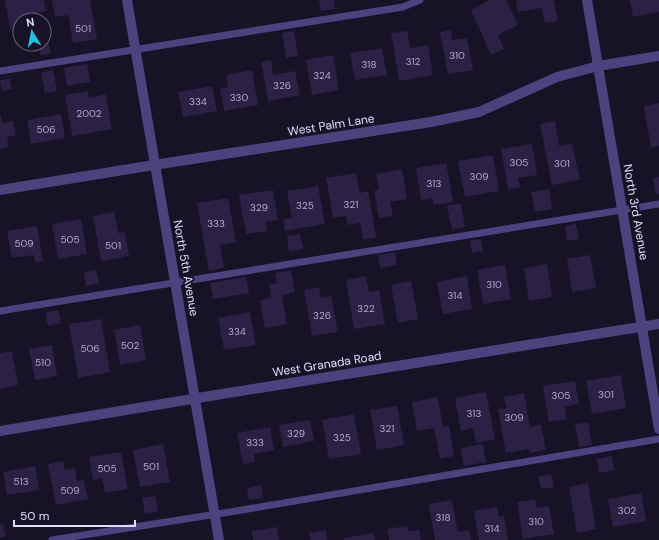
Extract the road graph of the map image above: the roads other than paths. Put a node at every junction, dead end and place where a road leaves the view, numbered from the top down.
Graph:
1 (127, 0) edge
2 (420, 0) edge
3 (586, 0) edge
4 (135, 49) junction
5 (659, 56) edge
6 (598, 66) junction
7 (0, 71) edge
8 (154, 165) junction
9 (0, 190) edge
10 (659, 204) edge
11 (622, 210) junction
12 (175, 282) junction
13 (0, 311) edge
14 (659, 324) edge
15 (643, 327) junction
16 (195, 399) junction
17 (659, 429) edge
18 (0, 431) edge
19 (659, 439) edge
20 (215, 514) junction
21 (52, 540) edge
22 (219, 540) edge

1 - 4 street, North 5th Avenue
2 - 4 lane
3 - 6 street, North 3rd Avenue
4 - 7 lane
4 - 8 street, North 5th Avenue
5 - 6 street, West Palm Lane
6 - 8 street, West Palm Lane
6 - 11 street, North 3rd Avenue
8 - 9 street, West Palm Lane
8 - 12 street, North 5th Avenue
10 - 11 lane
11 - 12 lane
11 - 15 street, North 3rd Avenue
12 - 13 lane
12 - 16 street, North 5th Avenue
14 - 15 street, West Granada Road
15 - 16 street, West Granada Road
15 - 17 street, North 3rd Avenue
16 - 18 street, West Granada Road
16 - 20 street, North 5th Avenue
19 - 20 lane
20 - 21 lane
20 - 22 street, North 5th Avenue

